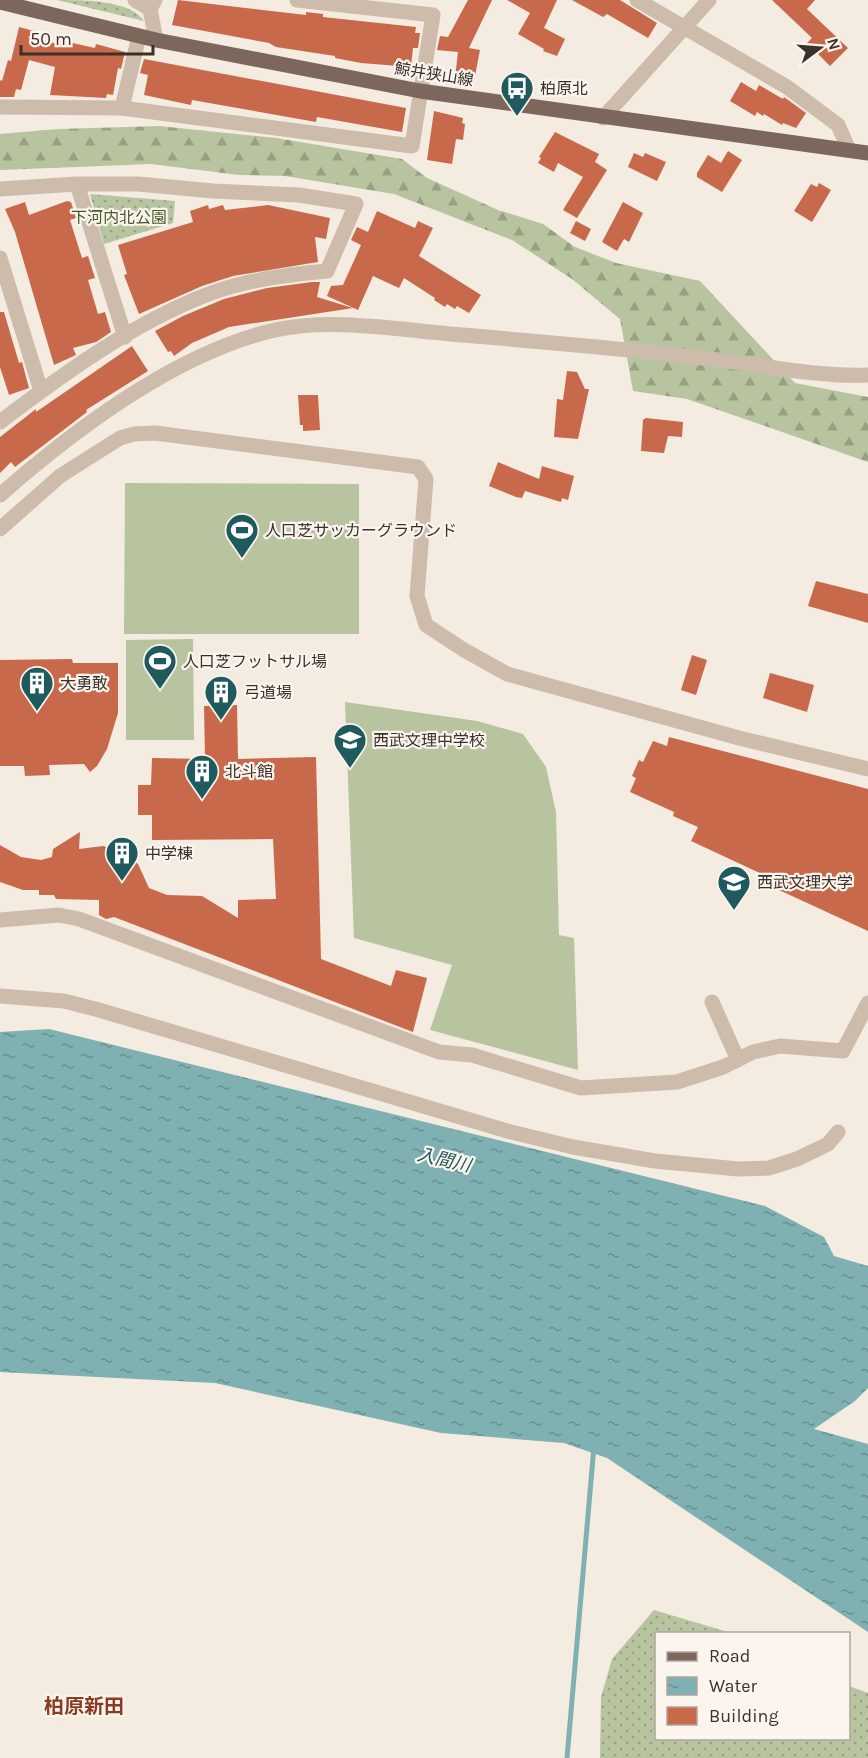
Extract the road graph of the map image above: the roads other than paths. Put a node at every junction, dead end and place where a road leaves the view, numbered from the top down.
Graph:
1 (135, 0) edge
2 (297, 0) edge
3 (637, 0) edge
4 (709, 0) edge
5 (0, 2) edge
6 (153, 4) edge
7 (686, 27) junction
8 (139, 36) junction
9 (156, 40) junction
10 (420, 91) junction
11 (0, 107) edge
12 (122, 108) junction
13 (603, 118) junction
14 (849, 150) junction
15 (868, 153) edge
16 (77, 184) junction
17 (0, 189) edge
18 (0, 258) edge
19 (124, 337) junction
20 (868, 375) edge
21 (41, 391) junction
22 (0, 422) edge
23 (0, 495) edge
24 (0, 529) edge
25 (868, 769) edge
26 (0, 920) edge
27 (0, 996) edge
28 (712, 1002) dead end
29 (868, 1003) edge
30 (738, 1060) junction
31 (838, 1132) dead end

1 - 6 street
2 - 10 street
3 - 7 street
4 - 7 street
5 - 8 main road, 鯨井狭山線
6 - 9 street
7 - 13 street
7 - 14 street
8 - 9 main road, 鯨井狭山線
8 - 12 street
9 - 10 main road, 鯨井狭山線
10 - 12 street
10 - 13 main road, 鯨井狭山線
11 - 12 street
13 - 14 main road, 鯨井狭山線
14 - 15 main road, 鯨井狭山線
16 - 17 street
16 - 19 street
16 - 19 street
18 - 21 street
19 - 21 street
20 - 23 street
21 - 22 street
24 - 25 street
26 - 30 street
27 - 31 street
28 - 30 street
29 - 30 street

